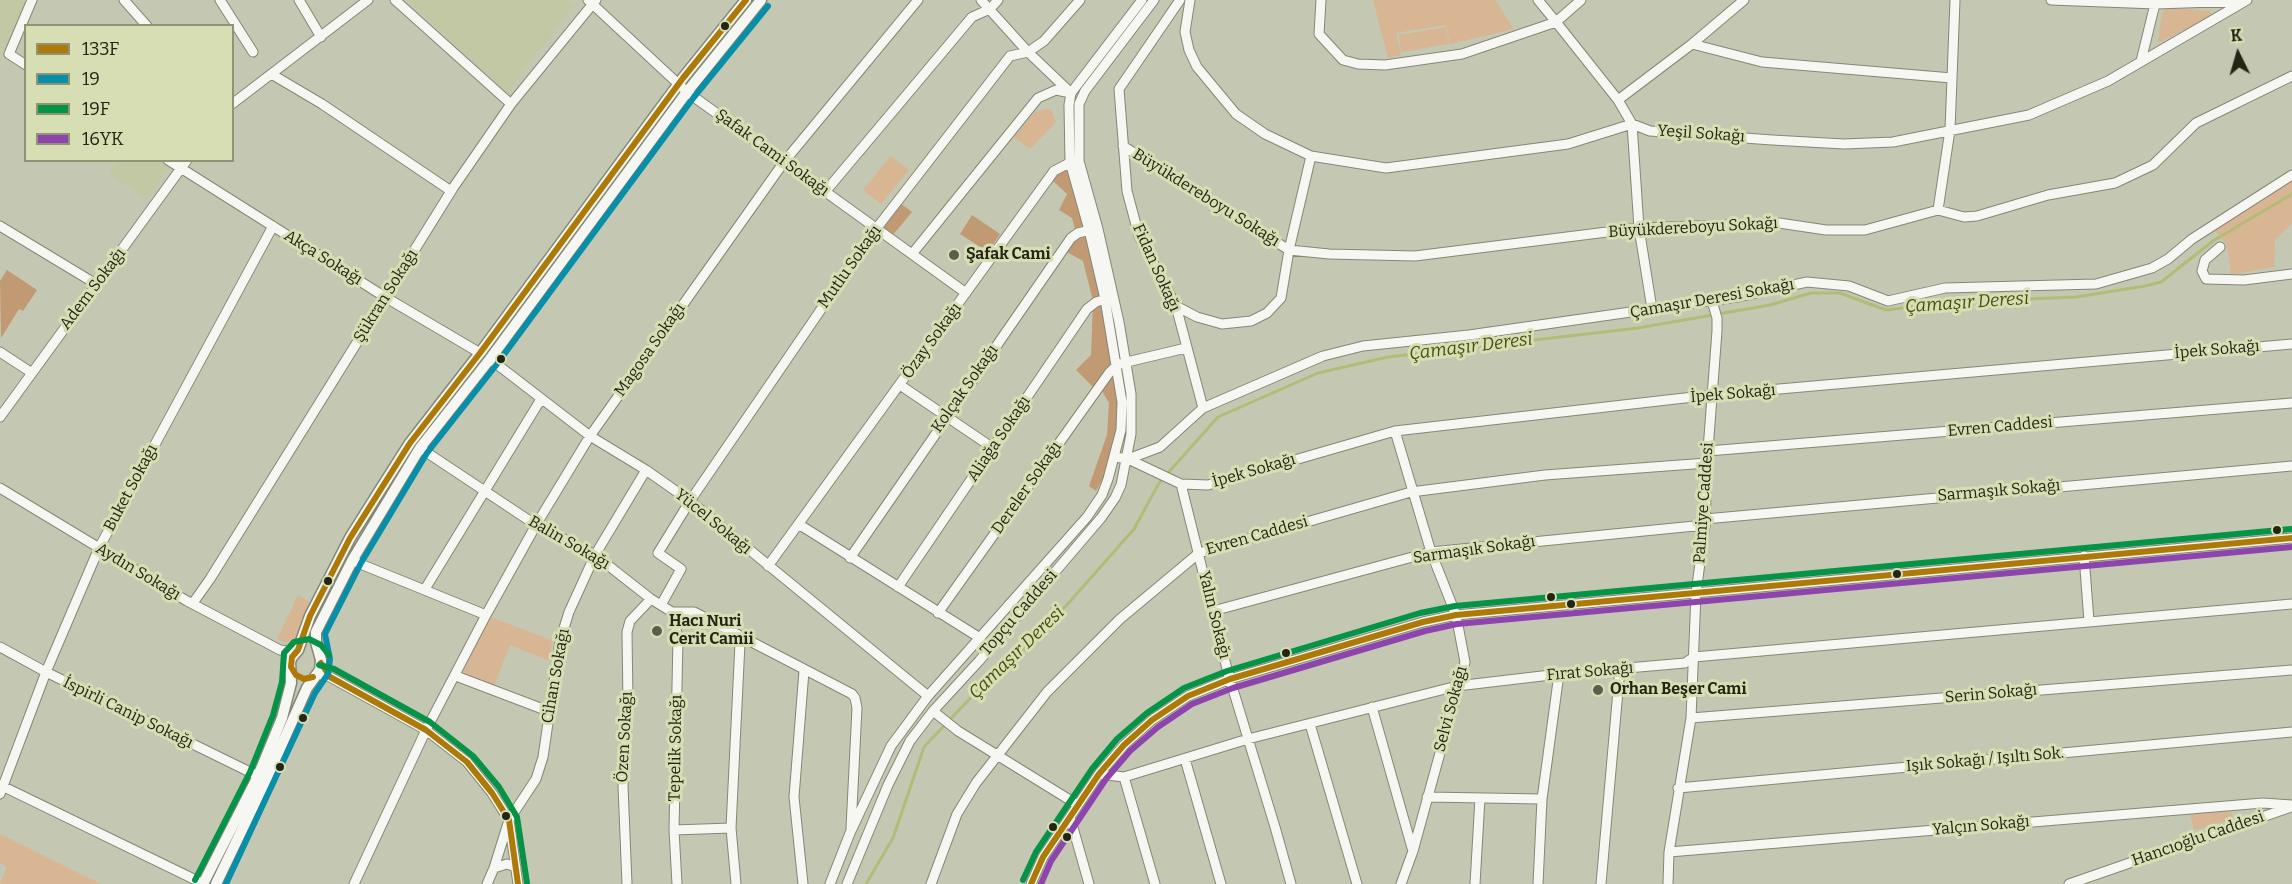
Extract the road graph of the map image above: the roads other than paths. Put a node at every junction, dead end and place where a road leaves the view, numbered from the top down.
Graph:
1 (32, 0) edge
2 (124, 0) edge
3 (219, 0) edge
4 (299, 0) edge
5 (368, 0) edge
6 (395, 0) edge
7 (746, 0) edge
8 (761, 0) edge
9 (918, 0) edge
10 (981, 0) edge
11 (998, 0) edge
12 (1080, 0) edge
13 (1142, 0) edge
14 (1154, 0) edge
15 (1180, 0) edge
16 (1190, 0) edge
17 (1321, 0) edge
18 (1538, 0) edge
19 (1581, 0) edge
20 (1744, 0) edge
21 (1955, 0) edge
22 (2050, 0) edge
23 (592, 1) edge
24 (2246, 1) edge
25 (2156, 2) edge
26 (990, 9) junction
27 (1556, 22) junction
28 (145, 24) edge
29 (321, 37) junction
30 (1692, 45) junction
31 (253, 52) dead end
32 (1028, 52) junction
33 (2142, 61) junction
34 (24, 64) edge
35 (273, 75) junction
36 (2292, 76) edge
37 (1952, 78) junction
38 (678, 84) junction
39 (687, 92) junction
40 (1076, 96) junction
41 (1618, 100) junction
42 (234, 103) edge
43 (511, 104) junction
44 (1632, 124) junction
45 (1950, 130) junction
46 (1123, 146) junction
47 (1311, 156) junction
48 (1074, 161) junction
49 (171, 162) edge
50 (185, 162) edge
51 (784, 162) junction
52 (180, 169) junction
53 (2292, 175) edge
54 (452, 191) junction
55 (825, 192) junction
56 (1938, 210) junction
57 (0, 226) edge
58 (273, 226) junction
59 (1639, 228) junction
60 (876, 229) junction
61 (1094, 230) junction
62 (2220, 247) dead end
63 (1289, 250) junction
64 (912, 254) junction
65 (2292, 274) edge
66 (96, 284) junction
67 (966, 293) junction
68 (385, 297) junction
69 (1110, 298) junction
70 (1713, 303) junction
71 (1176, 306) junction
72 (1652, 309) junction
73 (2292, 344) edge
74 (1186, 348) junction
75 (0, 352) edge
76 (485, 356) junction
77 (1122, 363) junction
78 (32, 373) junction
79 (900, 385) junction
80 (1712, 395) junction
81 (541, 399) junction
82 (2292, 404) edge
83 (1203, 408) junction
84 (947, 415) junction
85 (0, 417) edge
86 (1395, 431) junction
87 (590, 436) junction
88 (420, 448) junction
89 (993, 448) junction
90 (1708, 451) junction
91 (1115, 458) junction
92 (1128, 459) junction
93 (1707, 463) junction
94 (2292, 466) edge
95 (646, 470) junction
96 (1181, 484) junction
97 (0, 488) edge
98 (485, 491) junction
99 (1411, 492) junction
100 (690, 501) junction
101 (1705, 522) junction
102 (536, 525) junction
103 (800, 525) junction
104 (2292, 538) edge
105 (99, 548) junction
106 (1431, 552) junction
107 (1199, 553) junction
108 (595, 555) junction
109 (2084, 556) junction
110 (850, 558) junction
111 (353, 559) junction
112 (768, 566) junction
113 (898, 587) junction
114 (425, 589) junction
115 (1696, 593) junction
116 (651, 599) junction
117 (193, 603) junction
118 (2292, 604) edge
119 (661, 605) junction
120 (1213, 611) junction
121 (672, 612) junction
122 (938, 613) junction
123 (486, 615) junction
124 (1456, 615) junction
125 (2089, 621) junction
126 (737, 634) junction
127 (980, 639) junction
128 (0, 647) edge
129 (1694, 657) junction
130 (294, 658) junction
131 (1620, 668) junction
132 (318, 669) junction
133 (2292, 670) edge
134 (804, 671) junction
135 (46, 672) junction
136 (1559, 674) junction
137 (456, 676) junction
138 (1230, 679) junction
139 (1457, 686) junction
140 (928, 696) junction
141 (1372, 707) junction
142 (548, 711) junction
143 (935, 713) junction
144 (1690, 718) junction
145 (1310, 724) junction
146 (426, 730) junction
147 (2292, 732) edge
148 (1248, 740) junction
149 (998, 755) junction
150 (1185, 759) junction
151 (1100, 774) junction
152 (258, 776) junction
153 (1124, 777) junction
154 (1, 788) edge
155 (1678, 788) junction
156 (1427, 797) junction
157 (1480, 798) junction
158 (1542, 799) junction
159 (1078, 805) junction
160 (2292, 806) edge
161 (1070, 817) junction
162 (508, 820) junction
163 (731, 828) junction
164 (674, 830) junction
165 (850, 833) junction
166 (1413, 850) junction
167 (1669, 852) junction
168 (516, 867) junction
169 (494, 868) junction
170 (204, 884) edge
171 (216, 884) edge
172 (354, 884) edge
173 (487, 884) edge
174 (518, 884) edge
175 (627, 884) edge
176 (677, 884) edge
177 (736, 884) edge
178 (803, 884) edge
179 (830, 884) edge
180 (847, 884) edge
181 (931, 884) edge
182 (1031, 884) edge
183 (1089, 884) edge
184 (1155, 884) edge
185 (1221, 884) edge
186 (1291, 884) edge
187 (1357, 884) edge
188 (1401, 884) edge
189 (1475, 884) edge
190 (1538, 884) edge
191 (1601, 884) edge
192 (1668, 884) edge
193 (2069, 884) edge

1 - 34 street
2 - 28 street
3 - 31 street
4 - 29 street
5 - 29 street
6 - 43 street
7 - 38 main road
8 - 39 main road
9 - 51 street, Magosa Sokağı
10 - 26 street
11 - 26 street
12 - 32 street, Mutlu Sokağı
13 - 40 street
14 - 40 street
15 - 46 street, Fidan Sokağı
16 - 47 street
17 - 27 street
18 - 27 street
19 - 27 street
20 - 30 street
21 - 37 street
22 - 25 street
23 - 38 street, Şafak Cami Sokağı
23 - 43 street, Şükran Sokağı
24 - 25 street
24 - 33 street, Yeşil Sokağı
25 - 33 street
26 - 32 street
26 - 55 street
27 - 41 street
29 - 35 street
30 - 37 street
30 - 41 street
32 - 40 street
32 - 60 street, Mutlu Sokağı
33 - 45 street, Yeşil Sokağı
35 - 42 street
35 - 54 street
36 - 56 street, Büyükdereboyu Sokağı
37 - 45 street
38 - 39 street, Şafak Cami Sokağı
38 - 76 main road
39 - 51 street, Şafak Cami Sokağı
39 - 76 main road
40 - 48 street, Topçu Caddesi
40 - 64 street
41 - 44 street
43 - 54 street, Şükran Sokağı
44 - 45 street, Yeşil Sokağı
44 - 47 street
44 - 59 street
45 - 56 street
46 - 63 street, Büyükdereboyu Sokağı
46 - 71 street, Fidan Sokağı
47 - 63 street
48 - 61 street, Topçu Caddesi
48 - 67 street, Özay Sokağı
49 - 52 street, Akça Sokağı
50 - 52 street, Adem Sokağı
51 - 55 street, Şafak Cami Sokağı
51 - 87 street, Magosa Sokağı
52 - 58 street, Akça Sokağı
52 - 66 street, Adem Sokağı
53 - 70 street, Çamaşır Deresi Sokağı
54 - 68 street, Şükran Sokağı
55 - 60 street, Şafak Cami Sokağı
56 - 59 street, Büyükdereboyu Sokağı
57 - 66 street
58 - 68 street, Akça Sokağı
58 - 105 street, Buket Sokağı
59 - 63 street, Büyükdereboyu Sokağı
59 - 72 street
60 - 64 street, Şafak Cami Sokağı
60 - 100 street, Mutlu Sokağı
61 - 69 street, Topçu Caddesi
61 - 84 street, Kolçak Sokağı
62 - 65 street
63 - 71 street
64 - 67 street, Şafak Cami Sokağı
66 - 78 street, Adem Sokağı
67 - 79 street, Özay Sokağı
68 - 76 street, Akça Sokağı
68 - 117 street, Şükran Sokağı
69 - 77 street, Topçu Caddesi
69 - 89 street, Aliağa Sokağı
70 - 72 street, Çamaşır Deresi Sokağı
70 - 80 street, Palmiye Caddesi
71 - 74 street, Fidan Sokağı
72 - 83 street, Çamaşır Deresi Sokağı
73 - 80 street, İpek Sokağı
74 - 77 street
74 - 83 street, Fidan Sokağı
75 - 78 street
76 - 81 street, Yücel Sokağı
76 - 88 main road
76 - 130 main road
77 - 91 street, Topçu Caddesi
77 - 92 street, Topçu Caddesi
77 - 122 street, Dereler Sokağı
78 - 85 street, Adem Sokağı
79 - 84 street
79 - 103 street, Özay Sokağı
80 - 86 street, İpek Sokağı
80 - 90 street, Palmiye Caddesi
81 - 87 street, Yücel Sokağı
81 - 98 street
82 - 90 street, Evren Caddesi
83 - 92 street, Çamaşır Deresi Sokağı
84 - 89 street
84 - 110 street, Kolçak Sokağı
86 - 96 street, İpek Sokağı
86 - 99 street, Selvi Sokağı
87 - 95 street, Yücel Sokağı
87 - 102 street, Magosa Sokağı
88 - 98 street, Balin Sokağı
88 - 111 main road
89 - 113 street, Aliağa Sokağı
90 - 93 street, Palmiye Caddesi
91 - 92 street
91 - 127 street, Topçu Caddesi
92 - 96 street
92 - 143 street, Topçu Caddesi
93 - 99 street, Evren Caddesi
93 - 101 street, Palmiye Caddesi
94 - 101 street, Sarmaşık Sokağı
95 - 100 street, Yücel Sokağı
95 - 108 street, Cihan Sokağı
96 - 107 street, Yalın Sokağı
97 - 105 street, Aydın Sokağı
98 - 102 street, Balin Sokağı
98 - 114 street
99 - 106 street, Selvi Sokağı
99 - 107 street, Evren Caddesi
100 - 112 street, Yücel Sokağı
100 - 119 street, Mutlu Sokağı
101 - 106 street, Sarmaşık Sokağı
101 - 115 street, Palmiye Caddesi
102 - 108 street, Balin Sokağı
102 - 123 street, Magosa Sokağı
103 - 110 street
103 - 112 street, Özay Sokağı
104 - 109 street
105 - 117 street, Aydın Sokağı
105 - 135 street, Buket Sokağı
106 - 120 street, Sarmaşık Sokağı
106 - 124 street, Selvi Sokağı
107 - 120 street, Yalın Sokağı
107 - 149 street, Evren Caddesi
108 - 116 street, Balin Sokağı
108 - 142 street, Cihan Sokağı
109 - 115 street
109 - 125 street
110 - 113 street
111 - 114 street
111 - 132 main road
112 - 140 street, Yücel Sokağı
113 - 122 street
114 - 123 street
115 - 124 street
115 - 129 street, Palmiye Caddesi
116 - 119 street, Balin Sokağı
116 - 175 street, Özen Sokağı
117 - 130 street, Aydın Sokağı
118 - 125 street, Fırat Sokağı
119 - 121 street, Balin Sokağı
120 - 138 street, Yalın Sokağı
121 - 126 street, Balin Sokağı
121 - 164 street, Tepelik Sokağı
122 - 127 street
123 - 137 street, Magosa Sokağı
124 - 138 street
124 - 139 street, Selvi Sokağı
125 - 129 street, Fırat Sokağı
126 - 134 street, Balin Sokağı
126 - 163 street
127 - 140 street, Topçu Caddesi
128 - 135 street, İspirli Canip Sokağı
129 - 131 street, Fırat Sokağı
129 - 144 street, Palmiye Caddesi
130 - 132 main road
130 - 132 main road
130 - 152 main road
131 - 136 street, Fırat Sokağı
131 - 191 street
132 - 146 street
132 - 171 main road
133 - 144 street, Serin Sokağı
134 - 165 street, Balin Sokağı
134 - 178 street
135 - 152 street, İspirli Canip Sokağı
135 - 154 street, Buket Sokağı
136 - 139 street, Fırat Sokağı
136 - 158 street
137 - 142 street
137 - 146 street, Magosa Sokağı
138 - 148 street, Yalın Sokağı
138 - 151 street
139 - 141 street, Fırat Sokağı
139 - 156 street, Selvi Sokağı
140 - 165 street, Topçu Caddesi
141 - 145 street, Fırat Sokağı
141 - 166 street
142 - 162 street, Cihan Sokağı
143 - 149 street
143 - 180 street, Topçu Caddesi
144 - 155 street, Palmiye Caddesi
145 - 148 street, Fırat Sokağı
145 - 187 street
146 - 162 street
146 - 172 street, Magosa Sokağı
147 - 155 street, Işık Sokağı / Işıltı Sok.
148 - 150 street, Fırat Sokağı
148 - 186 street, Yalın Sokağı
149 - 159 street
149 - 181 street, Evren Caddesi
150 - 153 street, Fırat Sokağı
150 - 185 street
151 - 153 street, Fırat Sokağı
151 - 159 street
152 - 170 main road
153 - 184 street
154 - 170 street
155 - 167 street, Palmiye Caddesi
156 - 157 street
156 - 166 street, Selvi Sokağı
157 - 158 street
157 - 189 street
158 - 190 street
159 - 161 street
160 - 167 street, Yalçın Sokağı
160 - 193 street, Hancıoğlu Caddesi
161 - 182 street
161 - 183 street
162 - 168 street
162 - 169 street, Cihan Sokağı
163 - 164 street
163 - 177 street
164 - 176 street, Tepelik Sokağı
165 - 179 street, Topçu Caddesi
166 - 188 street, Selvi Sokağı
167 - 192 street, Palmiye Caddesi
168 - 169 street
168 - 174 street
169 - 173 street, Cihan Sokağı

